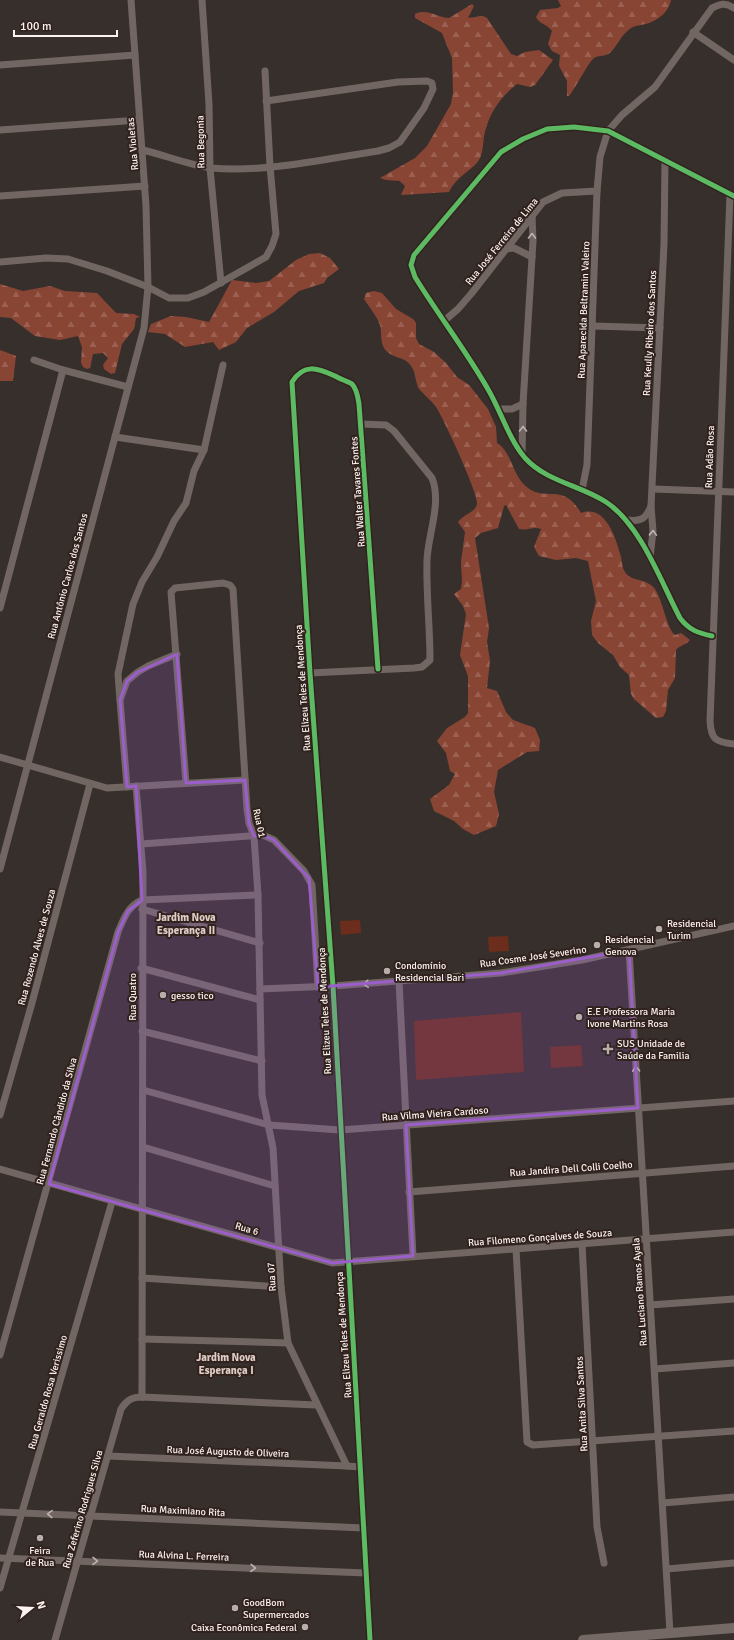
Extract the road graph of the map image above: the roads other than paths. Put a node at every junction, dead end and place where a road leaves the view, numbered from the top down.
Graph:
1 (131, 0) edge
2 (202, 0) edge
3 (734, 8) edge
4 (693, 32) junction
5 (135, 55) junction
6 (734, 60) edge
7 (0, 66) edge
8 (265, 71) dead end
9 (266, 100) junction
10 (139, 120) junction
11 (0, 130) edge
12 (608, 131) junction
13 (143, 150) junction
14 (665, 161) junction
15 (270, 166) junction
16 (210, 168) junction
17 (145, 186) junction
18 (597, 191) junction
19 (732, 195) edge
20 (0, 196) edge
21 (532, 215) junction
22 (505, 249) junction
23 (532, 257) junction
24 (0, 262) edge
25 (221, 283) junction
26 (148, 287) junction
27 (444, 321) junction
28 (593, 326) junction
29 (660, 328) junction
30 (34, 360) dead end
31 (223, 365) dead end
32 (63, 370) junction
33 (292, 382) joint
34 (128, 387) junction
35 (523, 404) junction
36 (499, 409) junction
37 (361, 424) junction
38 (115, 438) junction
39 (204, 450) junction
40 (522, 454) junction
41 (652, 489) junction
42 (582, 490) junction
43 (717, 492) junction
44 (734, 492) edge
45 (651, 506) junction
46 (627, 520) junction
47 (650, 559) junction
48 (0, 608) edge
49 (712, 636) junction
50 (177, 654) junction
51 (378, 669) junction
52 (310, 673) junction
53 (120, 700) junction
54 (734, 744) edge
55 (0, 757) edge
56 (29, 766) junction
57 (245, 780) junction
58 (186, 783) junction
59 (90, 784) junction
60 (136, 786) junction
61 (127, 787) junction
62 (254, 836) junction
63 (141, 844) junction
64 (0, 869) edge
65 (258, 895) junction
66 (142, 900) junction
67 (142, 909) junction
68 (734, 926) edge
69 (260, 943) junction
70 (629, 950) junction
71 (142, 968) junction
72 (399, 981) junction
73 (333, 986) junction
74 (318, 987) junction
75 (260, 990) junction
76 (260, 1000) junction
77 (142, 1031) junction
78 (262, 1061) junction
79 (143, 1090) junction
80 (734, 1101) edge
81 (638, 1108) junction
82 (0, 1115) edge
83 (269, 1125) junction
84 (406, 1125) junction
85 (340, 1130) junction
86 (143, 1148) junction
87 (734, 1166) edge
88 (0, 1169) edge
89 (642, 1173) junction
90 (49, 1184) junction
91 (275, 1186) junction
92 (409, 1192) junction
93 (112, 1202) junction
94 (142, 1208) junction
95 (734, 1232) edge
96 (646, 1239) junction
97 (582, 1244) junction
98 (279, 1248) junction
99 (516, 1249) junction
100 (413, 1256) junction
101 (347, 1262) junction
102 (142, 1278) junction
103 (281, 1287) junction
104 (734, 1299) edge
105 (650, 1305) junction
106 (142, 1339) junction
107 (288, 1343) junction
108 (0, 1355) edge
109 (734, 1363) edge
110 (655, 1369) junction
111 (142, 1397) junction
112 (316, 1404) junction
113 (734, 1431) edge
114 (658, 1437) junction
115 (593, 1442) junction
116 (108, 1456) junction
117 (347, 1466) junction
118 (360, 1467) junction
119 (734, 1497) edge
120 (663, 1503) junction
121 (0, 1512) edge
122 (22, 1513) junction
123 (89, 1516) junction
124 (364, 1528) junction
125 (0, 1558) edge
126 (8, 1558) junction
127 (77, 1560) junction
128 (604, 1563) dead end
129 (734, 1563) edge
130 (667, 1569) junction
131 (366, 1573) junction
132 (0, 1588) edge
133 (734, 1628) edge
134 (670, 1633) junction
135 (55, 1640) edge
136 (370, 1640) edge
137 (583, 1640) edge

1 - 5 street, Rua Violetas
2 - 16 street, Rua Begonia
3 - 4 street
4 - 6 street
4 - 12 street
5 - 7 street
5 - 10 street, Rua Violetas
8 - 9 street
9 - 15 street
9 - 15 street
10 - 11 street
10 - 13 street, Rua Violetas
12 - 14 street
12 - 18 street, Rua Aparecida Beltramin Valeiro
12 - 27 street
13 - 16 street
13 - 17 street, Rua Violetas
14 - 19 street
14 - 29 street, Rua Keully Ribeiro dos Santos
15 - 16 street
15 - 25 street
16 - 25 street, Rua Begonia
17 - 20 street
17 - 26 street, Rua Violetas
18 - 21 street, Rua José Ferreira de Lima
18 - 28 street, Rua Aparecida Beltramin Valeiro
19 - 43 street, Rua Adão Rosa
21 - 22 street, Rua José Ferreira de Lima
23 -> 21 street
22 - 23 street
22 - 27 street, Rua José Ferreira de Lima
23 - 35 street
24 - 26 street
25 - 26 street
26 - 34 street, Rua Antônio Carlos dos Santos
27 - 36 street
28 - 29 street
28 - 42 street, Rua Aparecida Beltramin Valeiro
29 - 41 street, Rua Keully Ribeiro dos Santos
30 - 32 street
31 - 39 street
32 - 34 street
32 - 48 street
33 - 37 street, Rua Walter Tavares Fontes
33 - 52 street, Rua Elizeu Teles de Mendonça
34 - 38 street, Rua Antônio Carlos dos Santos
35 - 36 street
40 -> 35 street
36 - 40 street
37 - 51 street, Rua Walter Tavares Fontes
37 - 51 street
38 - 39 street
38 - 56 street, Rua Antônio Carlos dos Santos
39 - 53 street
40 - 42 street
41 - 43 street
41 - 45 street, Rua Keully Ribeiro dos Santos
42 - 46 street
43 - 44 street
43 - 49 street, Rua Adão Rosa
45 - 46 street
47 -> 45 street, Rua Keully Ribeiro dos Santos
46 - 47 street
47 - 49 street
49 - 54 street, Rua Adão Rosa
50 - 53 street
50 - 57 street, Rua 01
50 - 58 street
51 - 52 street
52 - 73 street, Rua Elizeu Teles de Mendonça
53 - 61 street
55 - 56 street
56 - 59 street
56 - 64 street, Rua Antônio Carlos dos Santos
57 - 58 street
57 - 62 street, Rua 01
58 - 60 street
59 - 61 street
59 - 82 street, Rua Rozendo Alves de Souza
60 - 61 street
60 - 63 street, Rua Quatro
62 - 63 street
62 - 65 street, Rua 01
62 - 74 street
63 - 66 street, Rua Quatro
65 - 66 street
65 - 69 street, Rua 01
66 - 67 street, Rua Quatro
66 - 90 street, Rua Fernando Cândido da Silva
67 - 69 street
67 - 71 street, Rua Quatro
68 - 70 street, Rua Cosme José Severino
69 - 75 street, Rua 01
70 - 72 street, Rua Cosme José Severino
81 -> 70 street, Rua Luciano Ramos Ayala
71 - 76 street
71 - 77 street, Rua Quatro
72 -> 73 street, Rua Cosme José Severino
72 - 84 street
73 - 74 street, Rua Cosme José Severino
73 - 85 street, Rua Elizeu Teles de Mendonça
74 - 75 street, Rua Cosme José Severino
75 - 76 street, Rua 01
76 - 78 street, Rua 01
77 - 78 street
77 - 79 street, Rua Quatro
78 - 83 street, Rua 07
79 - 83 street, Rua Vilma Vieira Cardoso
79 - 86 street, Rua Quatro
80 - 81 street, Rua Vilma Vieira Cardoso
81 - 84 street, Rua Vilma Vieira Cardoso
81 - 89 street, Rua Luciano Ramos Ayala
83 - 85 street, Rua Vilma Vieira Cardoso
83 - 91 street, Rua 07
84 - 85 street, Rua Vilma Vieira Cardoso
84 - 92 street
85 - 101 street, Rua Elizeu Teles de Mendonça
86 - 91 street
86 - 94 street, Rua Quatro
87 - 89 street, Rua Jandira Dell Colli Coelho
88 - 90 street, Rua 6
89 - 92 street, Rua Jandira Dell Colli Coelho
89 - 96 street, Rua Luciano Ramos Ayala
90 - 93 street, Rua 6
90 - 108 street, Rua Fernando Cândido da Silva
91 - 98 street, Rua 07
92 - 100 street
93 - 94 street, Rua 6
93 - 122 street, Rua Geraldo Rosa Verissimo
94 - 98 street, Rua 6
94 - 102 street, Rua Quatro
95 - 96 street, Rua Filomeno Gonçalves de Souza
96 - 97 street, Rua Filomeno Gonçalves de Souza
96 - 105 street, Rua Luciano Ramos Ayala
97 - 99 street, Rua Filomeno Gonçalves de Souza
97 - 115 street, Rua Anita Silva Santos
98 - 101 street, Rua 6
98 - 103 street, Rua 07
99 - 100 street, Rua Filomeno Gonçalves de Souza
99 - 115 street
100 - 101 street, Rua Filomeno Gonçalves de Souza
101 - 118 street, Rua Elizeu Teles de Mendonça
102 - 103 street
102 - 106 street, Rua Quatro
103 - 107 street, Rua 07
104 - 105 street
105 - 110 street, Rua Luciano Ramos Ayala
106 - 107 street
106 - 111 street, Rua Quatro
107 - 112 street, Rua 07
109 - 110 street
110 - 114 street, Rua Luciano Ramos Ayala
111 - 112 street
111 - 116 street, Rua Zeferino Rodrigues Silva
112 - 117 street, Rua 07
113 - 114 street
114 - 115 street
114 - 120 street, Rua Luciano Ramos Ayala
115 - 128 street, Rua Anita Silva Santos
116 - 117 street, Rua José Augusto de Oliveira
116 - 123 street, Rua Zeferino Rodrigues Silva
117 - 118 street
118 - 124 street, Rua Elizeu Teles de Mendonça
119 - 120 street
120 - 130 street, Rua Luciano Ramos Ayala
121 - 122 street, Rua Maximiano Rita
123 -> 122 street, Rua Maximiano Rita
122 - 126 street, Rua Geraldo Rosa Verissimo
123 - 124 street, Rua Maximiano Rita
123 - 127 street, Rua Zeferino Rodrigues Silva
124 - 131 street, Rua Elizeu Teles de Mendonça
125 - 126 street, Rua Alvina L. Ferreira
126 - 127 street, Rua Alvina L. Ferreira
126 - 132 street, Rua Geraldo Rosa Verissimo
127 -> 131 street, Rua Alvina L. Ferreira
127 - 135 street, Rua Zeferino Rodrigues Silva
129 - 130 street
130 - 134 street, Rua Luciano Ramos Ayala
131 - 136 street, Rua Elizeu Teles de Mendonça
133 - 134 street
134 - 137 street

